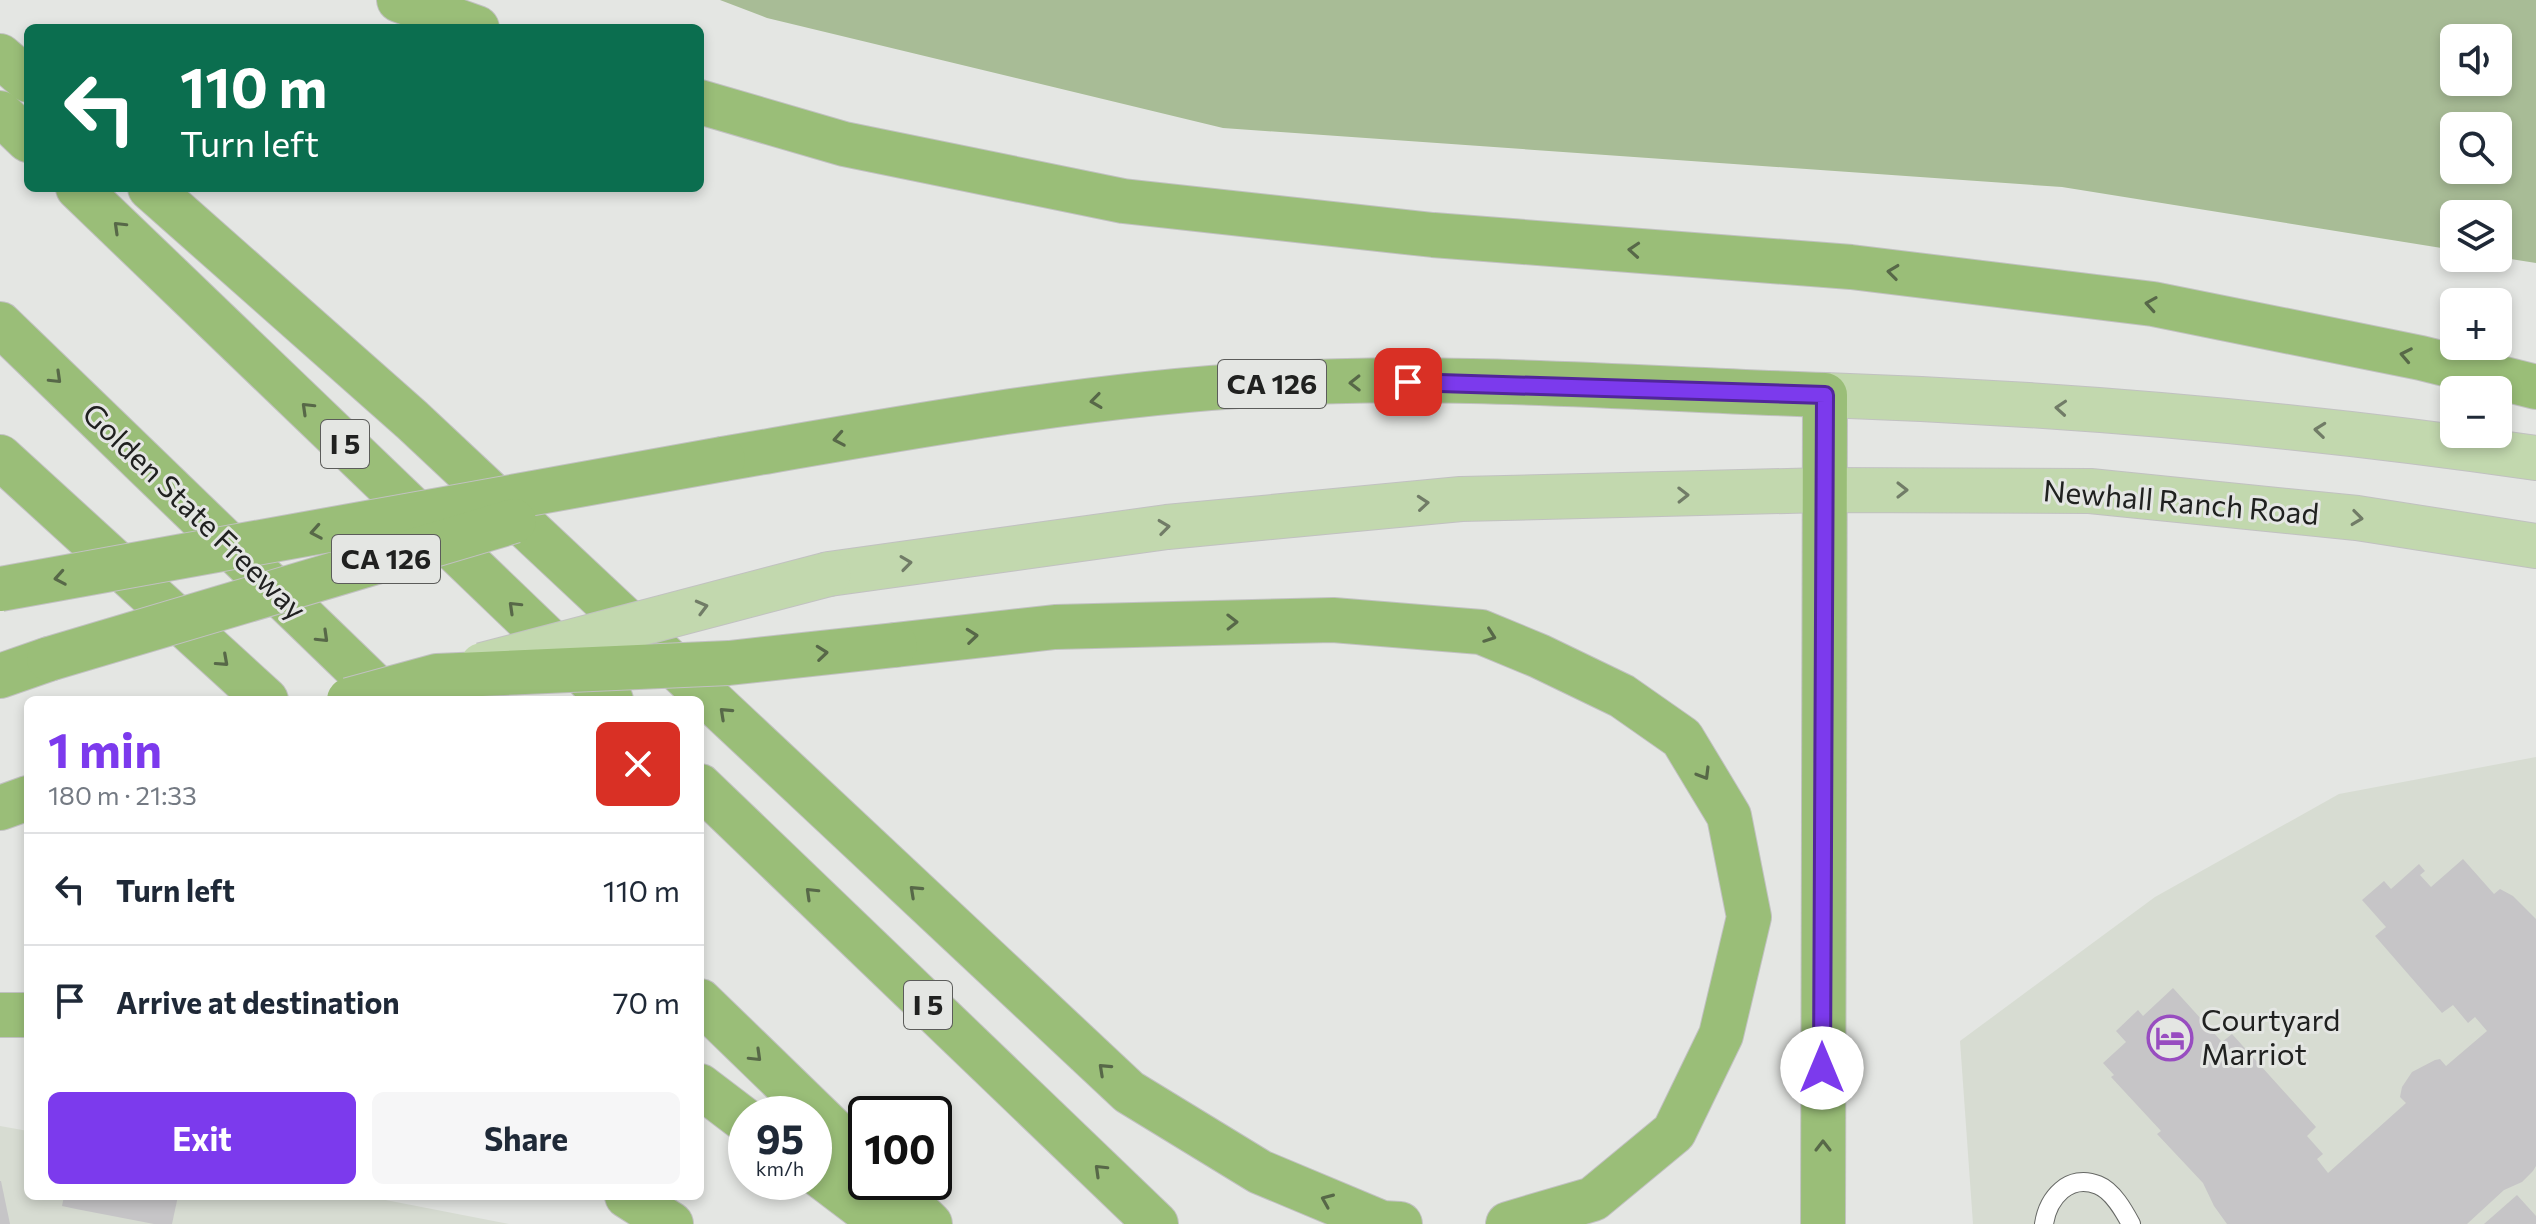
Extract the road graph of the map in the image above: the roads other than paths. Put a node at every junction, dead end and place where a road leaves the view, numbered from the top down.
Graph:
1 (399, 0) edge
2 (466, 24) edge
3 (0, 56) edge
4 (24, 77) edge
5 (704, 103) edge
6 (0, 113) edge
7 (24, 136) edge
8 (82, 192) edge
9 (155, 192) edge
10 (0, 324) edge
11 (2536, 387) edge
12 (1825, 395) junction
13 (0, 457) edge
14 (2536, 458) edge
15 (723, 459) junction
16 (1824, 490) junction
17 (2536, 546) edge
18 (0, 589) edge
19 (0, 676) edge
20 (437, 676) junction
21 (262, 696) edge
22 (364, 696) edge
23 (385, 696) edge
24 (607, 696) edge
25 (704, 790) edge
26 (24, 799) edge
27 (0, 808) edge
28 (704, 1005) edge
29 (0, 1015) edge
30 (24, 1015) edge
31 (704, 1089) edge
32 (728, 1107) edge
33 (848, 1145) edge
34 (832, 1185) edge
35 (633, 1200) edge
36 (905, 1200) edge
37 (671, 1224) edge
38 (884, 1224) edge
39 (930, 1224) edge
40 (1156, 1224) edge
41 (1400, 1224) edge
42 (1508, 1224) edge
43 (1823, 1224) edge
44 (2044, 1224) edge
45 (2131, 1224) edge

1 - 2 highway
3 - 4 highway
11 -> 5 highway
6 - 7 highway
24 -> 8 highway, I 5
41 -> 9 highway
10 -> 23 highway, Golden State Freeway
14 -> 12 main road
12 -> 15 highway, CA 126
12 - 16 highway
13 -> 21 highway
15 -> 18 highway, bridge
15 - 19 highway, CA 126, bridge
16 -> 17 main road, Newhall Ranch Road
20 -> 16 main road, Newhall Ranch Road, bridge
43 -> 16 highway
20 - 22 highway, bridge
20 -> 42 highway, bridge
40 -> 25 highway, I 5
26 - 27 highway
28 -> 33 highway
29 - 30 highway
31 - 32 highway
34 - 38 highway
35 - 37 highway
36 - 39 highway
44 - 45 lane

